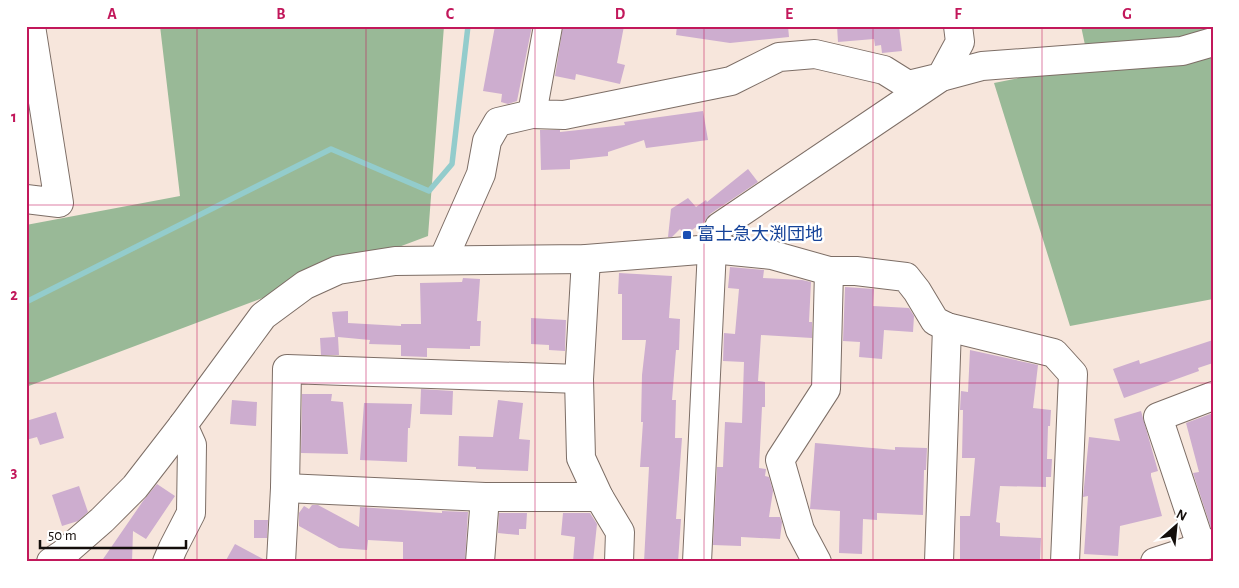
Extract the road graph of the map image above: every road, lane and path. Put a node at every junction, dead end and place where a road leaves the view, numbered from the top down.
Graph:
1 (31, 26) edge
2 (548, 26) edge
3 (958, 26) edge
4 (1213, 42) edge
5 (941, 78) junction
6 (532, 114) junction
7 (26, 199) edge
8 (712, 249) junction
9 (586, 259) junction
10 (443, 260) junction
11 (829, 271) junction
12 (947, 327) junction
13 (579, 380) junction
14 (1213, 396) edge
15 (183, 425) junction
16 (285, 488) junction
17 (599, 496) junction
18 (484, 497) junction
19 (1207, 544) edge
20 (59, 559) edge
21 (168, 562) edge
22 (281, 562) edge
23 (480, 562) edge
24 (619, 562) edge
25 (697, 562) edge
26 (816, 562) edge
27 (939, 562) edge
28 (1066, 562) edge
29 (1155, 562) edge

1 - 7 street
2 - 6 street
3 - 5 street
4 - 5 street
5 - 6 street
5 - 8 street
6 - 10 street
8 - 9 street
8 - 11 street
8 - 25 street
9 - 10 street
9 - 13 street
10 - 15 street
11 - 12 street
11 - 26 street
12 - 27 street
12 - 28 street
13 - 16 street
13 - 17 street
14 - 19 street
15 - 20 street
15 - 21 street
16 - 18 street
16 - 22 street
17 - 18 street
17 - 24 street
18 - 23 street
19 - 29 street

